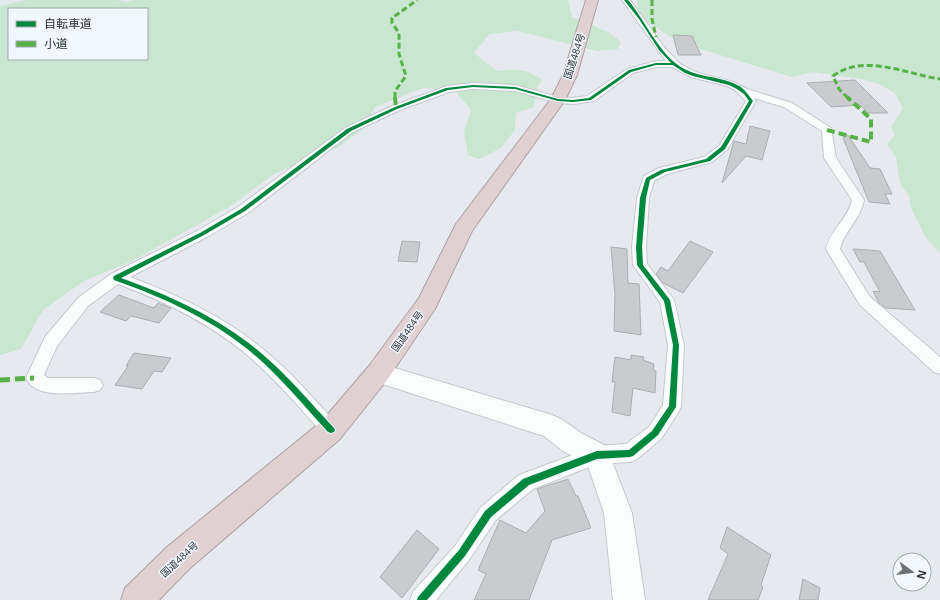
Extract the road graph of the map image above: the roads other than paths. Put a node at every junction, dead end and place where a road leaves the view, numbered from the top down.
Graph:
1 (592, 0) edge
2 (626, 0) edge
3 (672, 64) junction
4 (746, 92) junction
5 (558, 100) junction
6 (116, 278) junction
7 (940, 367) edge
8 (378, 373) junction
9 (94, 385) dead end
10 (332, 430) junction
11 (597, 455) junction
12 (136, 600) edge
13 (421, 600) edge
14 (629, 600) edge

1 - 5 highway, 国道484号
2 - 3 street
3 - 4 street
3 - 5 street
4 - 7 street
4 - 11 street
5 - 6 street
5 - 8 highway, 国道484号
6 - 9 street
6 - 10 street
8 - 10 highway, 国道484号
8 - 11 street
10 - 12 highway, 国道484号
11 - 13 street
11 - 14 street

